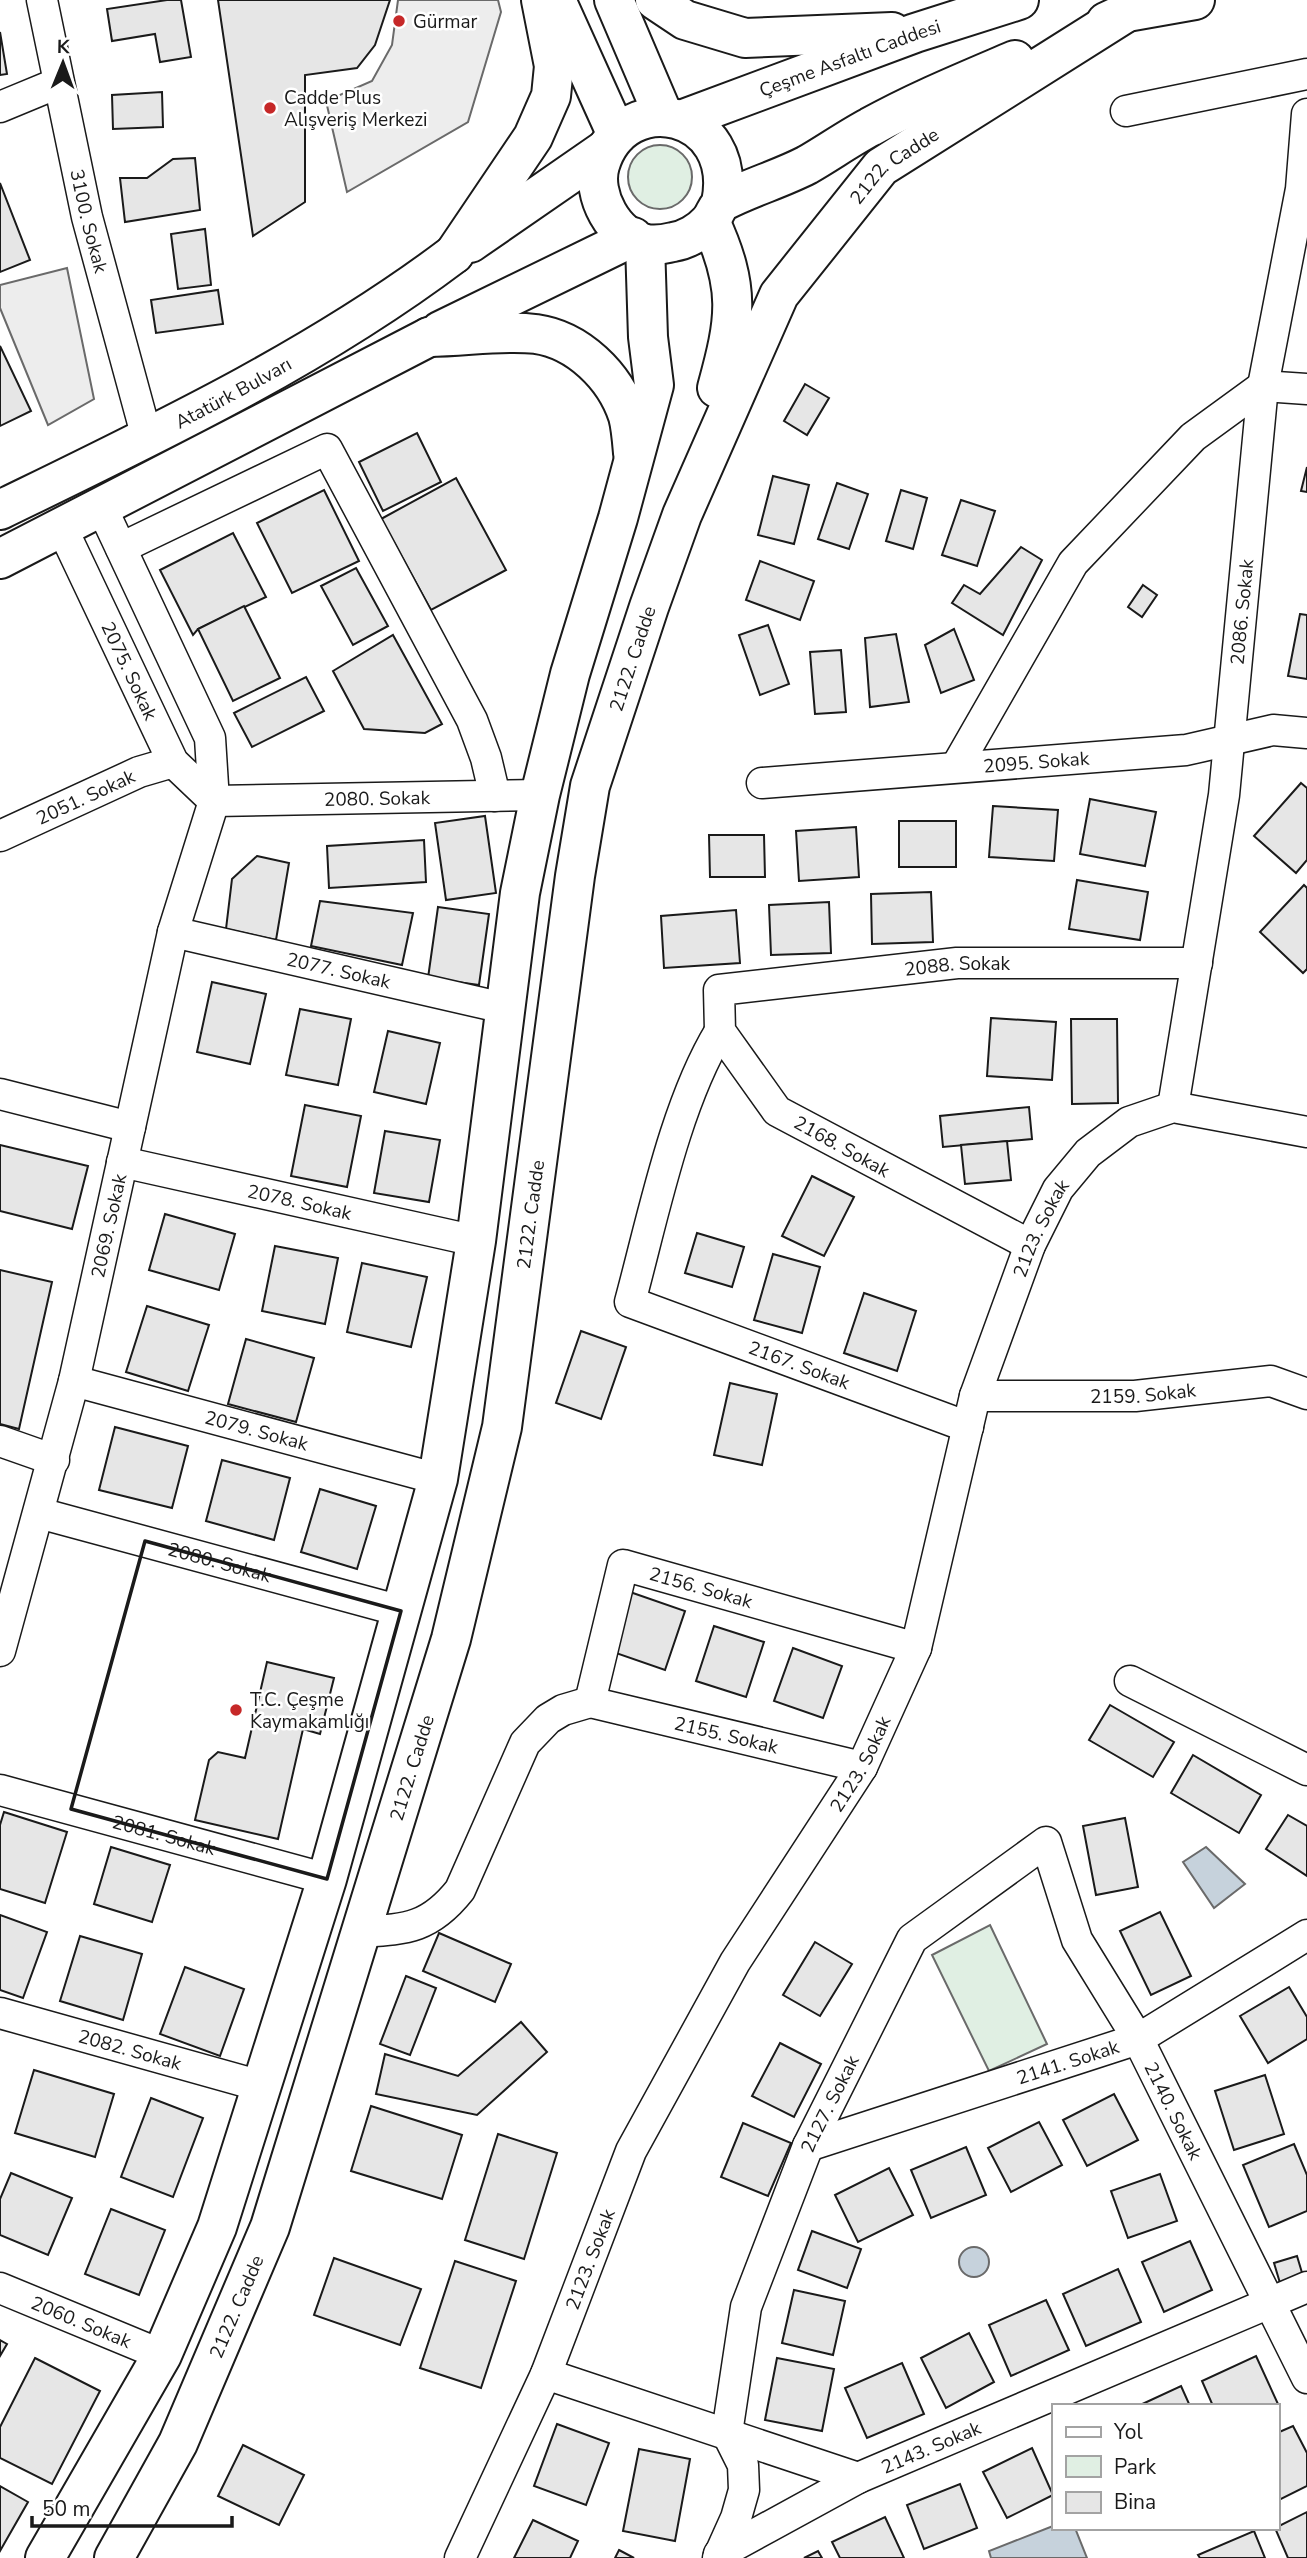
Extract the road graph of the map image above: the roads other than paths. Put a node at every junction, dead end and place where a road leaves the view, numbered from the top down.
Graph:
1 (43, 0) edge
2 (541, 0) edge
3 (556, 0) edge
4 (614, 0) edge
5 (655, 0) edge
6 (1195, 0) edge
7 (1000, 3) edge
8 (1127, 12) junction
9 (915, 33) junction
10 (1307, 74) edge
11 (58, 83) junction
12 (0, 107) edge
13 (1126, 111) dead end
14 (1307, 114) edge
15 (673, 118) junction
16 (612, 142) junction
17 (1304, 190) edge
18 (715, 212) junction
19 (639, 240) junction
20 (454, 254) junction
21 (429, 337) junction
22 (1263, 386) junction
23 (1307, 389) edge
24 (147, 438) junction
25 (635, 460) junction
26 (101, 506) junction
27 (0, 510) edge
28 (681, 515) junction
29 (62, 528) junction
30 (121, 548) junction
31 (0, 559) edge
32 (1307, 733) edge
33 (1230, 740) junction
34 (173, 762) junction
35 (956, 767) junction
36 (762, 783) dead end
37 (540, 795) junction
38 (495, 796) junction
39 (214, 801) junction
40 (0, 836) edge
41 (173, 932) junction
42 (1197, 962) junction
43 (504, 1008) junction
44 (720, 1031) junction
45 (0, 1094) edge
46 (1173, 1107) junction
47 (130, 1128) junction
48 (1307, 1132) edge
49 (122, 1162) junction
50 (476, 1241) junction
51 (1030, 1245) junction
52 (74, 1381) junction
53 (1307, 1394) edge
54 (975, 1396) junction
55 (968, 1427) junction
56 (0, 1441) edge
57 (54, 1461) junction
58 (438, 1479) junction
59 (39, 1513) junction
60 (401, 1611) junction
61 (916, 1648) junction
62 (0, 1651) edge
63 (1130, 1681) dead end
64 (590, 1702) junction
65 (862, 1767) junction
66 (1307, 1769) edge
67 (0, 1790) edge
68 (1046, 1842) joint
69 (327, 1879) junction
70 (359, 1933) junction
71 (1307, 1935) edge
72 (0, 2013) edge
73 (1138, 2039) junction
74 (261, 2087) junction
75 (808, 2146) junction
76 (1307, 2287) edge
77 (0, 2288) edge
78 (1271, 2303) junction
79 (162, 2355) junction
80 (546, 2374) junction
81 (1307, 2378) edge
82 (727, 2433) junction
83 (858, 2479) junction
84 (718, 2556) edge
85 (45, 2558) edge
86 (114, 2558) edge
87 (460, 2558) edge

1 - 11 street, 3100. Sokak
2 - 20 main road
3 - 16 main road
4 - 15 main road
5 - 9 main road
6 - 8 main road
7 - 9 main road, Çeşme Asfaltı Caddesi
8 - 18 main road
8 - 28 main road, 2122. Cadde
9 - 15 main road, Çeşme Asfaltı Caddesi
10 - 13 street
11 - 12 street
11 - 24 street, 3100. Sokak
14 - 17 street, 2086. Sokak
15 - 16 main road
15 - 18 main road
16 - 19 main road
16 - 20 main road, Atatürk Bulvarı
17 - 22 street, 2086. Sokak
18 - 19 main road
18 - 28 main road
19 - 21 main road, Atatürk Bulvarı
19 - 25 main road
20 - 24 main road, Atatürk Bulvarı
21 - 25 main road
21 - 26 main road, Atatürk Bulvarı
22 - 23 street
22 - 33 street, 2086. Sokak
22 - 35 street
24 - 27 main road, Atatürk Bulvarı
25 - 37 main road
26 - 29 main road, Atatürk Bulvarı
26 - 30 street
28 - 70 main road, 2122. Cadde
29 - 31 main road, Atatürk Bulvarı
29 - 34 street, 2075. Sokak
30 - 38 street
30 - 39 street
32 - 33 street, 2095. Sokak
33 - 35 street, 2095. Sokak
33 - 42 street, 2086. Sokak
34 - 39 street, 2075. Sokak
34 - 40 street, 2051. Sokak
35 - 36 street, 2095. Sokak
37 - 38 street, 2080. Sokak
37 - 43 main road
38 - 39 street, 2080. Sokak
39 - 41 street, 2069. Sokak
41 - 43 street, 2077. Sokak
41 - 47 street, 2069. Sokak
42 - 44 street, 2088. Sokak
42 - 46 street, 2086. Sokak
43 - 50 main road
44 - 51 street, 2168. Sokak
44 - 55 street, 2167. Sokak
45 - 47 street
46 - 48 street, 2123. Sokak
46 - 51 street, 2123. Sokak
47 - 49 street, 2069. Sokak
49 - 50 street, 2078. Sokak
49 - 52 street, 2069. Sokak
50 - 58 main road
51 - 54 street, 2123. Sokak
52 - 57 street, 2069. Sokak
52 - 58 street, 2079. Sokak
53 - 54 street, 2159. Sokak
54 - 55 street, 2123. Sokak
55 - 61 street, 2123. Sokak
56 - 57 street
57 - 59 street, 2069. Sokak
58 - 60 main road
59 - 60 street, 2080. Sokak
59 - 62 street, 2069. Sokak
60 - 69 main road
61 - 64 street, 2156. Sokak
61 - 65 street, 2123. Sokak
63 - 66 street
64 - 65 street, 2155. Sokak
64 - 70 street
65 - 80 street, 2123. Sokak
67 - 69 street, 2081. Sokak
68 - 73 street, 2140. Sokak
68 - 75 street, 2127. Sokak
69 - 74 main road
70 - 86 main road, 2122. Cadde
71 - 73 street, 2141. Sokak
72 - 74 street, 2082. Sokak
73 - 75 street, 2141. Sokak
73 - 78 street, 2140. Sokak
74 - 79 main road
75 - 82 street, 2127. Sokak
76 - 78 street, 2143. Sokak
77 - 79 street, 2060. Sokak
78 - 81 street, 2140. Sokak
78 - 83 street, 2143. Sokak
79 - 85 main road
80 - 82 street, 2143. Sokak
80 - 87 street, 2123. Sokak
82 - 83 street, 2143. Sokak
82 - 84 street
83 - 84 street

